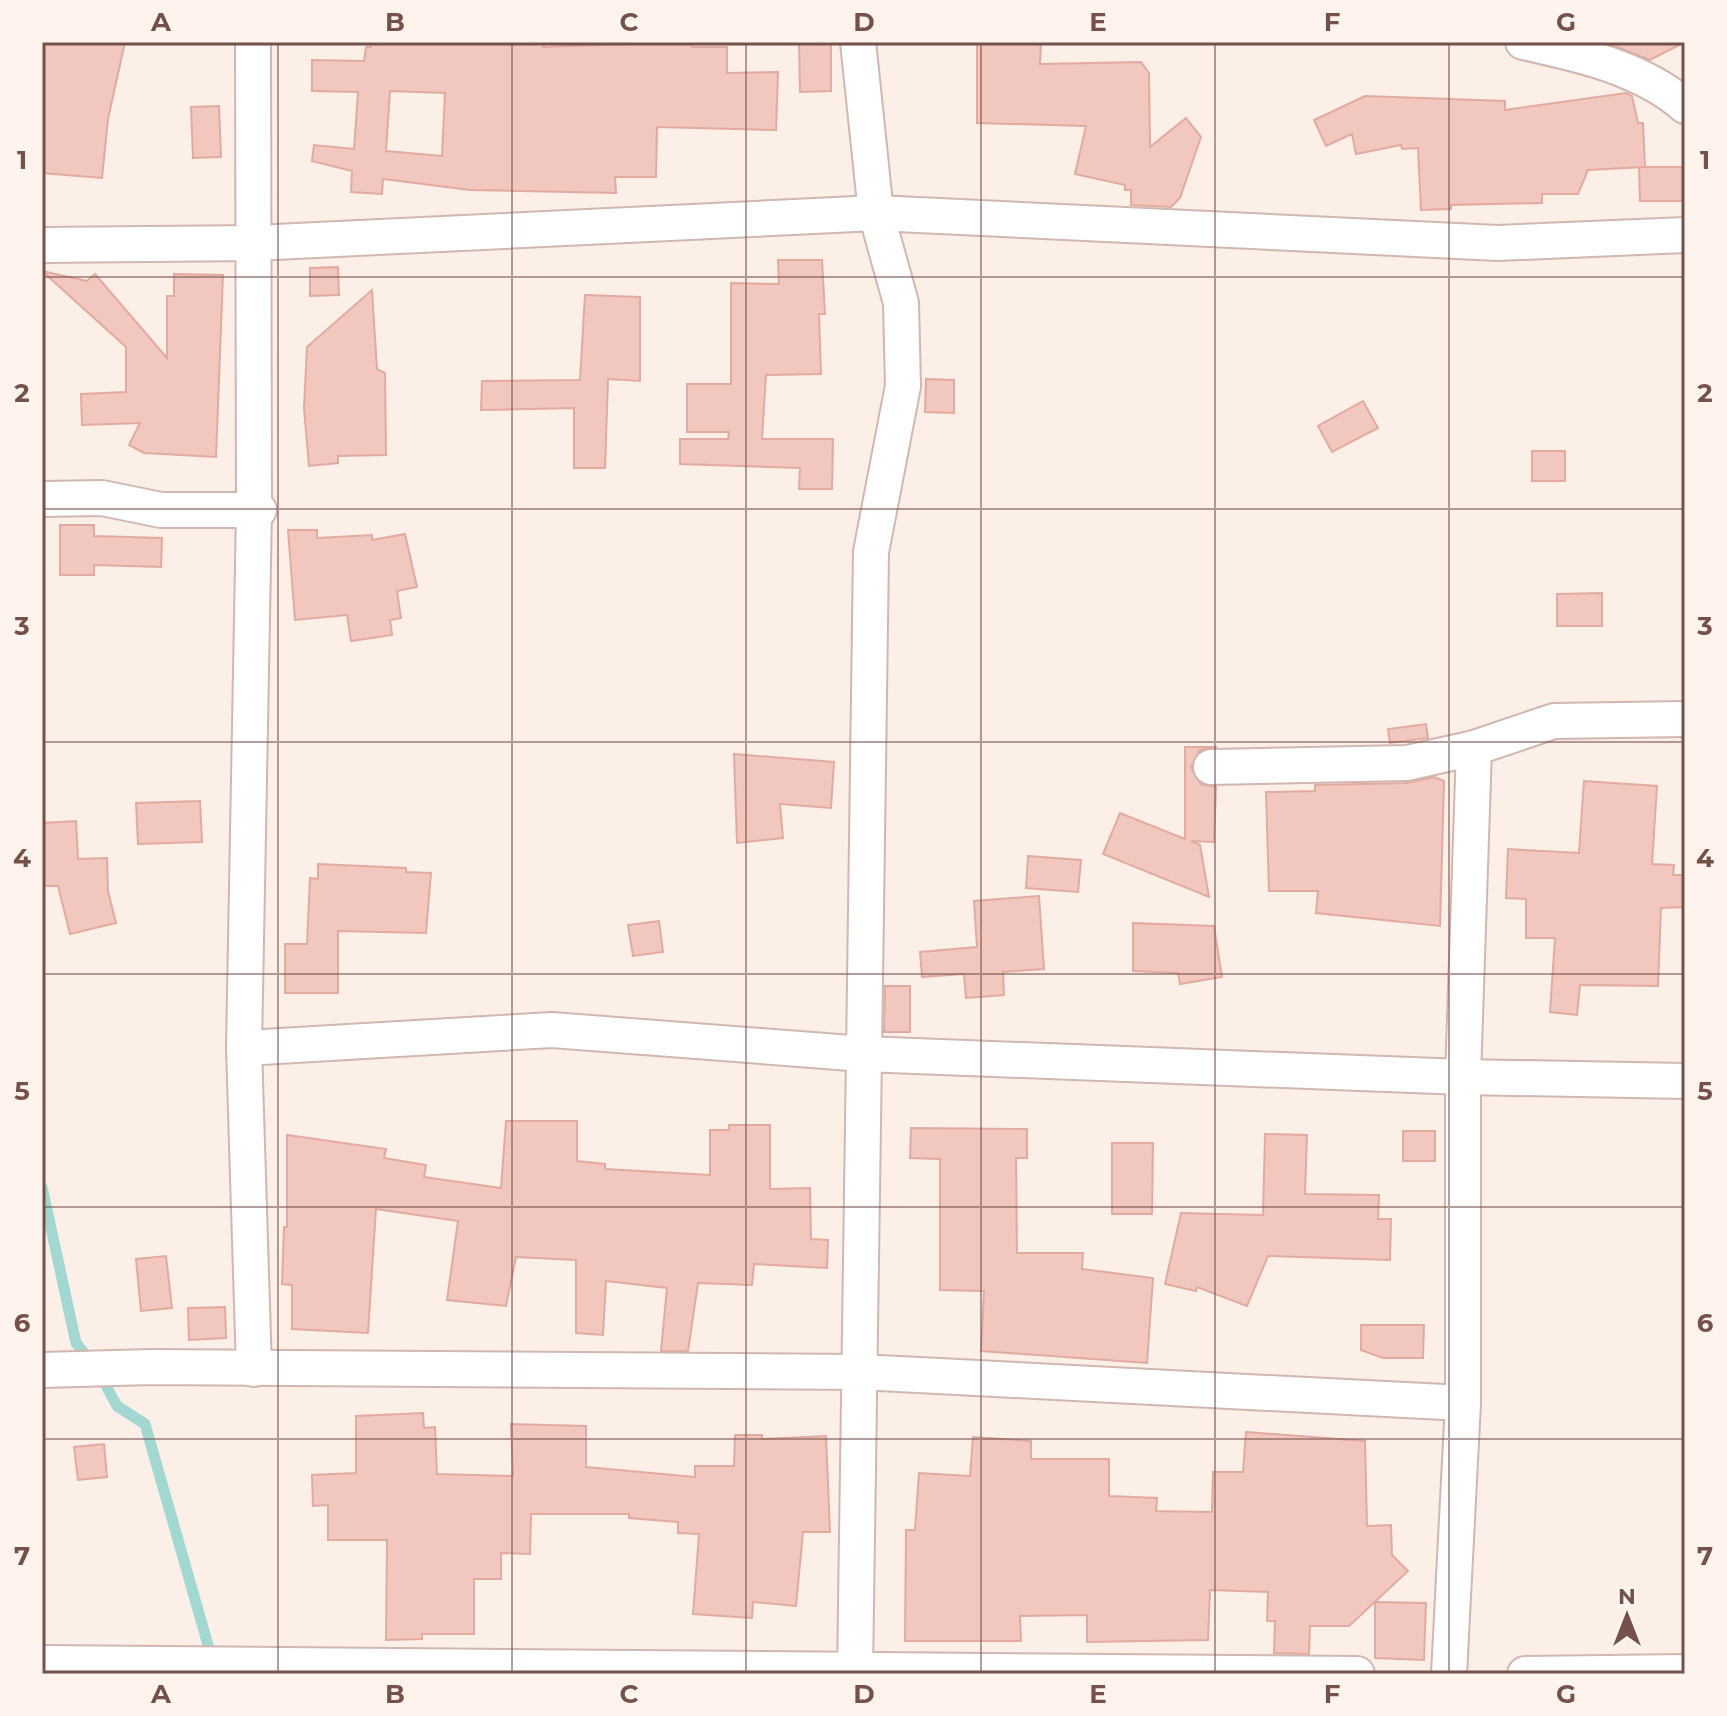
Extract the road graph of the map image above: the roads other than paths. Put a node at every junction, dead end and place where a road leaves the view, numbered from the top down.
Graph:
1 (253, 42) edge
2 (858, 42) edge
3 (1523, 42) edge
4 (1685, 106) edge
5 (876, 213) junction
6 (1685, 235) edge
7 (254, 243) junction
8 (42, 245) edge
9 (42, 499) edge
10 (256, 510) junction
11 (1685, 719) edge
12 (1474, 748) junction
13 (1211, 767) dead end
14 (244, 1048) junction
15 (864, 1054) junction
16 (1463, 1077) junction
17 (1685, 1081) edge
18 (254, 1369) junction
19 (42, 1370) edge
20 (860, 1372) junction
21 (1463, 1403) junction
22 (42, 1663) edge
23 (855, 1672) edge
24 (1685, 1672) edge
25 (1357, 1674) edge
26 (1449, 1674) edge
27 (1525, 1674) edge

1 - 7 street
2 - 5 street
3 - 4 street
5 - 6 street
5 - 7 street
5 - 15 street
7 - 8 street
7 - 10 street
9 - 10 street
10 - 14 street
11 - 12 street
12 - 13 street
12 - 16 street
14 - 15 street
14 - 18 street
15 - 16 street
15 - 20 street
16 - 17 street
16 - 21 street
18 - 19 street
18 - 20 street
20 - 21 street
20 - 23 street
21 - 26 street
22 - 23 street
23 - 25 street
24 - 27 street

